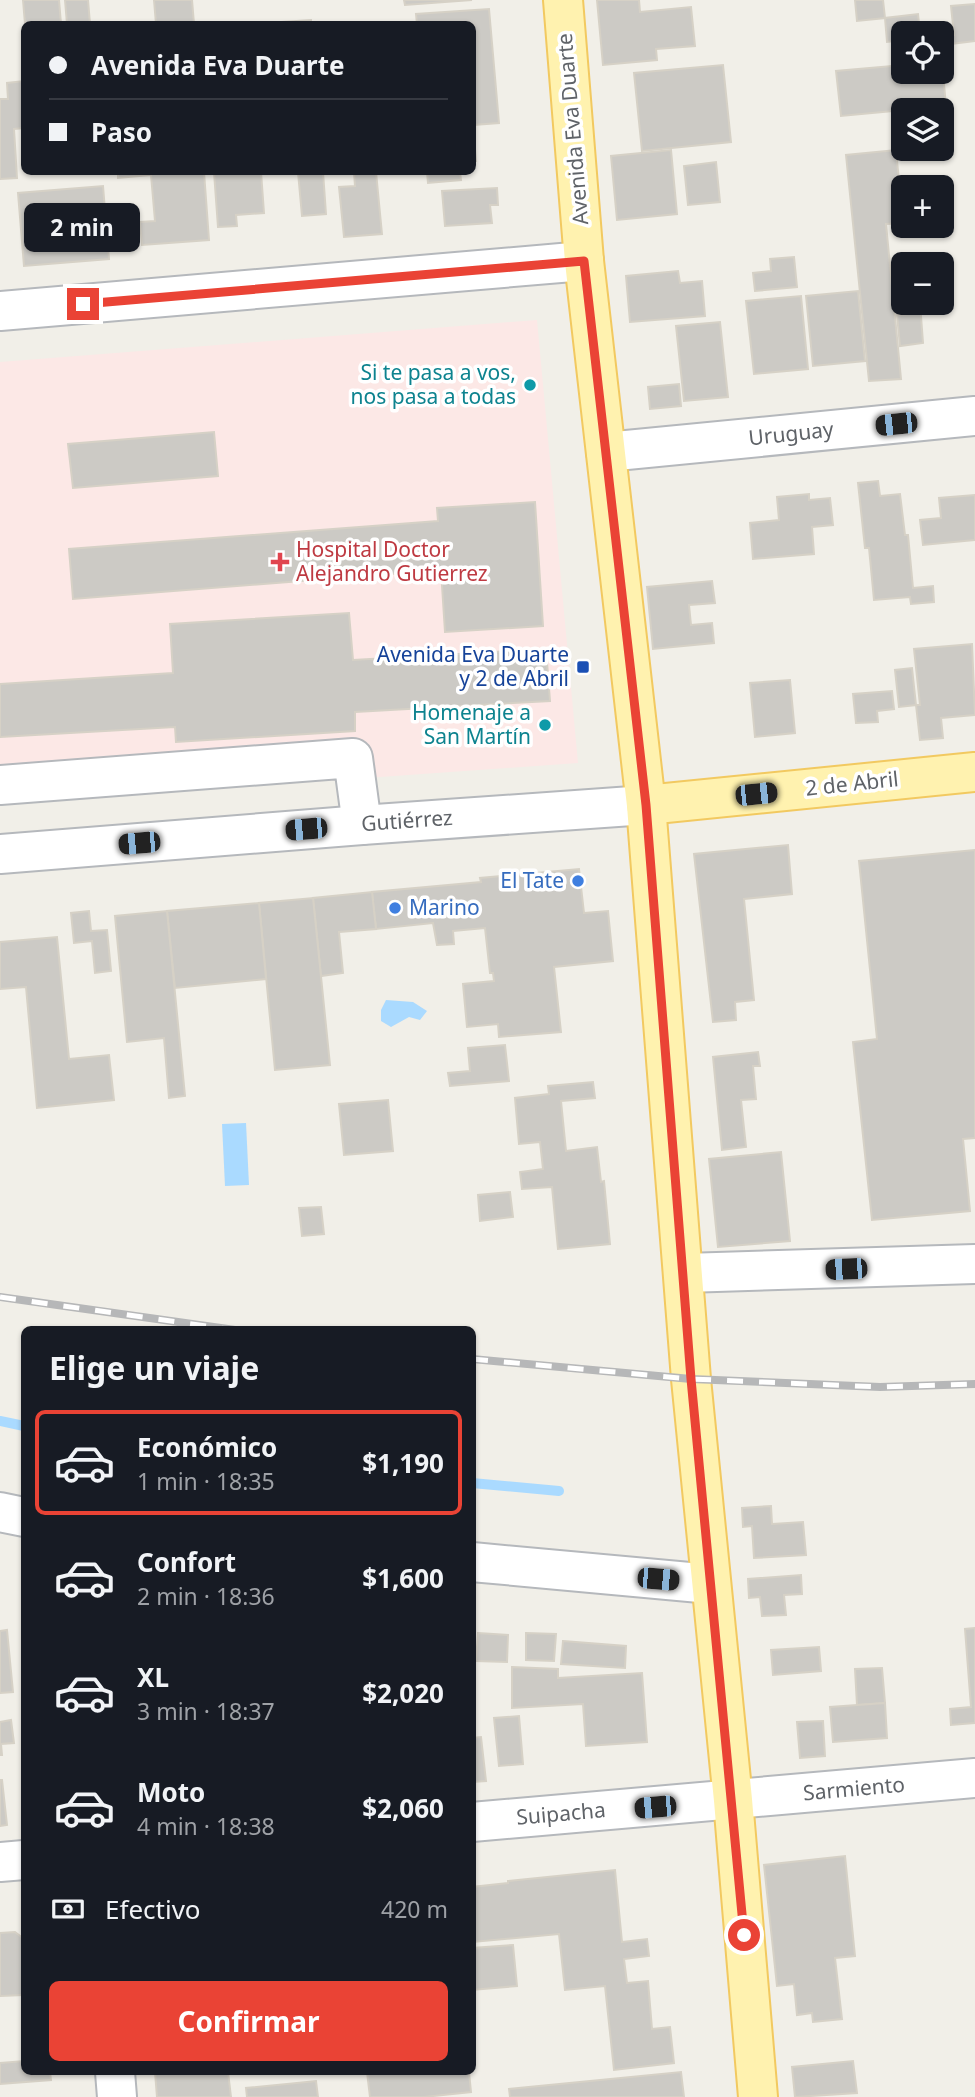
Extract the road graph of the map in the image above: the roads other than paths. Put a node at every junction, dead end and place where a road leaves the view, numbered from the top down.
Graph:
1 (563, 0) edge
2 (584, 261) junction
3 (0, 311) edge
4 (975, 416) edge
5 (606, 452) junction
6 (975, 772) edge
7 (0, 785) edge
8 (646, 805) junction
9 (362, 825) junction
10 (0, 854) edge
11 (975, 1264) edge
12 (685, 1273) junction
13 (0, 1512) edge
14 (21, 1516) edge
15 (476, 1562) edge
16 (711, 1584) junction
17 (975, 1778) edge
18 (733, 1800) junction
19 (476, 1822) edge
20 (21, 1860) edge
21 (0, 1862) edge
22 (115, 2075) edge
23 (117, 2097) edge
24 (758, 2097) edge

1 - 2 main road, Avenida Eva Duarte
2 - 3 street
2 - 5 main road, Avenida Eva Duarte
4 - 5 street, Uruguay
5 - 8 main road, Avenida Eva Duarte
6 - 8 main road, 2 de Abril
7 - 9 street
8 - 9 street, Gutiérrez
8 - 12 main road, Avenida Eva Duarte
9 - 10 street, Gutiérrez
11 - 12 street
12 - 16 main road, Avenida Eva Duarte
13 - 14 street
15 - 16 street
16 - 18 main road, Avenida Eva Duarte
17 - 18 street, Sarmiento
18 - 19 street, Suipacha
18 - 24 main road, Avenida Eva Duarte
20 - 21 street
22 - 23 street

